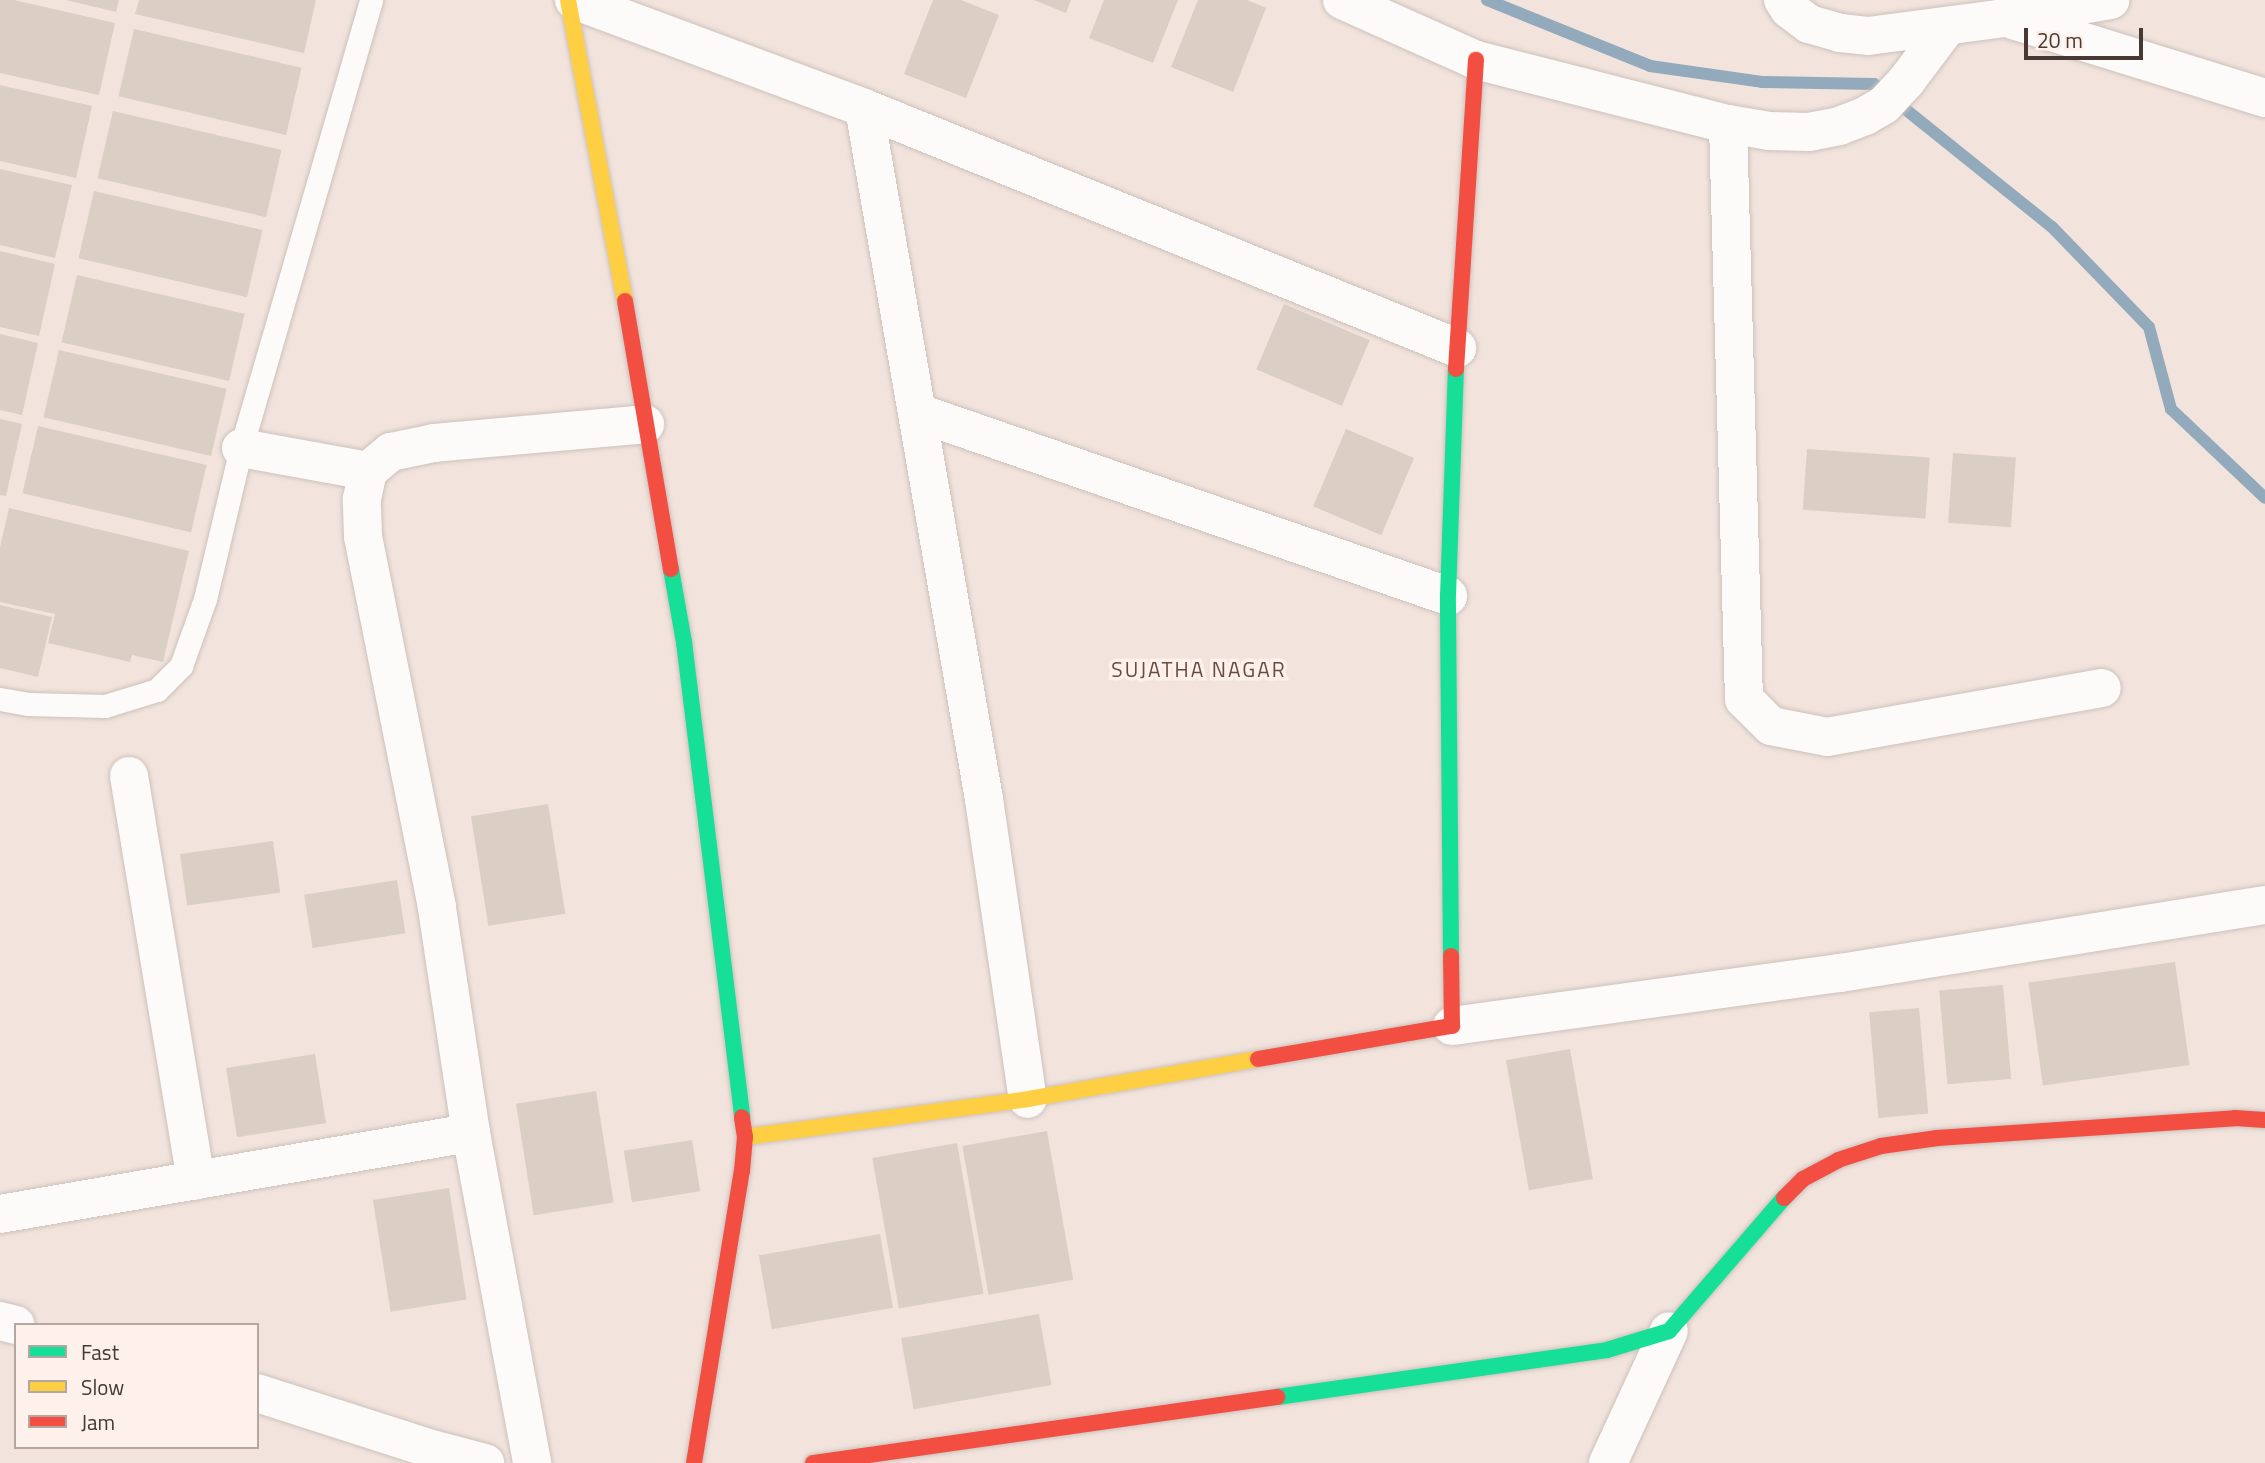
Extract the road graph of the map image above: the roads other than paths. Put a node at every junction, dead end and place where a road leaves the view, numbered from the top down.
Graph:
1 (371, 0) edge
2 (568, 0) edge
3 (574, 0) edge
4 (1342, 0) edge
5 (1783, 0) edge
6 (2109, 0) edge
7 (2005, 18) junction
8 (1947, 27) junction
9 (1476, 60) junction
10 (2265, 98) edge
11 (864, 108) junction
12 (1728, 124) junction
13 (1457, 348) junction
14 (919, 412) junction
15 (645, 424) junction
16 (241, 448) junction
17 (368, 471) junction
18 (1448, 596) junction
19 (2102, 688) dead end
20 (0, 699) edge
21 (129, 776) dead end
22 (2265, 905) edge
23 (1452, 1027) junction
24 (1028, 1099) junction
25 (2265, 1120) edge
26 (471, 1133) junction
27 (745, 1138) junction
28 (196, 1180) junction
29 (0, 1214) edge
30 (1669, 1331) junction
31 (259, 1394) edge
32 (485, 1463) edge
33 (531, 1463) edge
34 (694, 1463) edge
35 (813, 1463) edge
36 (1608, 1463) edge

1 - 16 lane
2 - 15 street
3 - 11 street
4 - 9 street
5 - 8 street
6 - 7 street
7 - 8 street
7 - 10 street
8 - 12 street
9 - 12 street
9 - 13 street
11 - 13 street
11 - 14 street
12 - 19 street
13 - 18 street
14 - 18 street
14 - 24 street
15 - 17 street
15 - 27 street
16 - 17 street
16 - 20 lane
17 - 26 street
18 - 23 street
21 - 28 street
22 - 23 street
23 - 24 street
24 - 27 street
25 - 30 street
26 - 28 street
26 - 33 street
27 - 34 street
28 - 29 street
30 - 35 street
30 - 36 street
31 - 32 street

